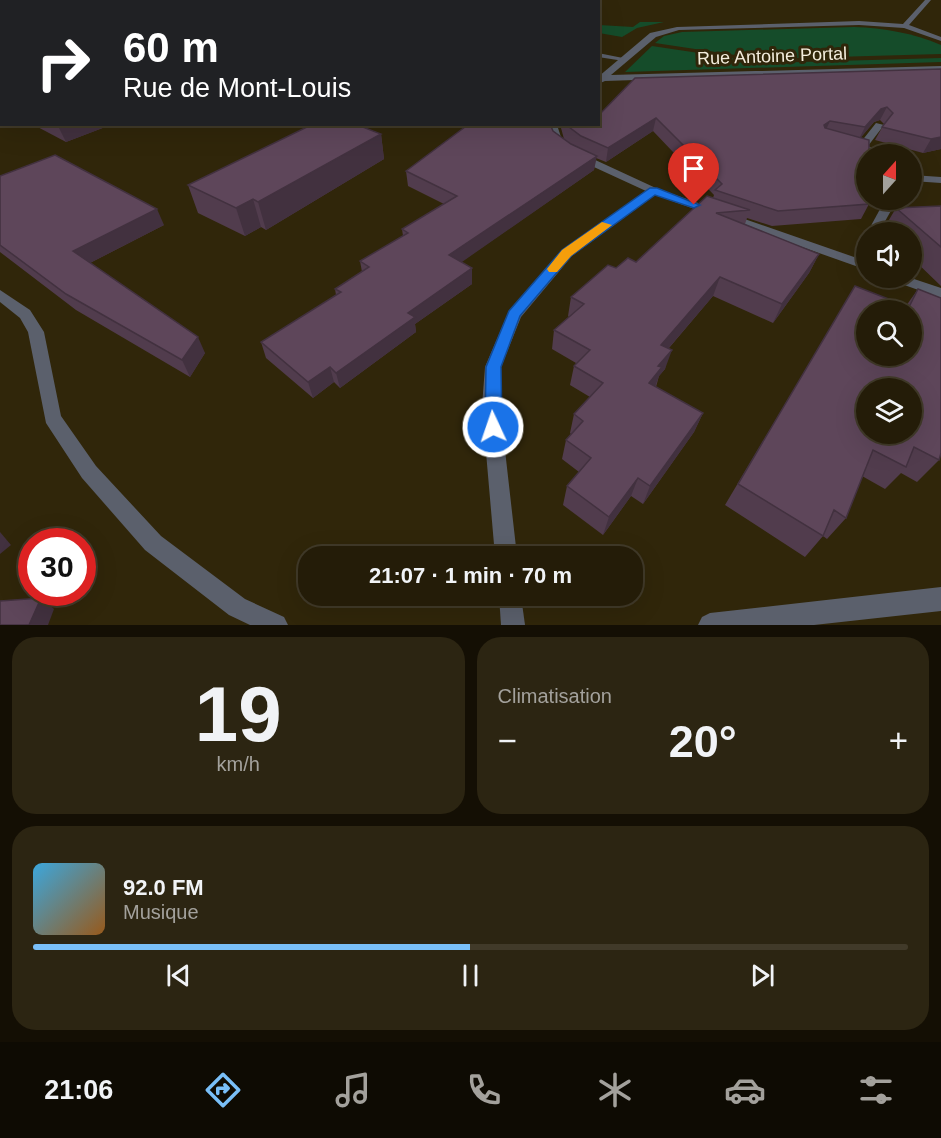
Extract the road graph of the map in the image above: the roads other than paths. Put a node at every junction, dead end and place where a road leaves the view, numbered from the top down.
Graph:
1 (928, 0) edge
2 (905, 26) junction
3 (941, 39) edge
4 (600, 55) edge
5 (624, 59) junction
6 (941, 68) edge
7 (601, 80) edge
8 (879, 125) edge
9 (554, 126) edge
10 (859, 144) edge
11 (922, 179) edge
12 (941, 180) edge
13 (654, 191) junction
14 (856, 263) edge
15 (922, 286) edge
16 (941, 293) edge
17 (0, 295) edge
18 (505, 546) edge
19 (941, 599) edge
20 (511, 606) edge
21 (276, 625) edge
22 (513, 625) edge
23 (710, 625) edge

1 - 2 street
2 - 3 street
2 - 5 street
4 - 5 street
5 - 7 street
6 - 7 street, Rue Antoine Portal
8 - 10 street
9 - 13 street
11 - 12 street
13 - 14 street
13 - 18 street
15 - 16 street
17 - 21 street
19 - 23 street
20 - 22 street

